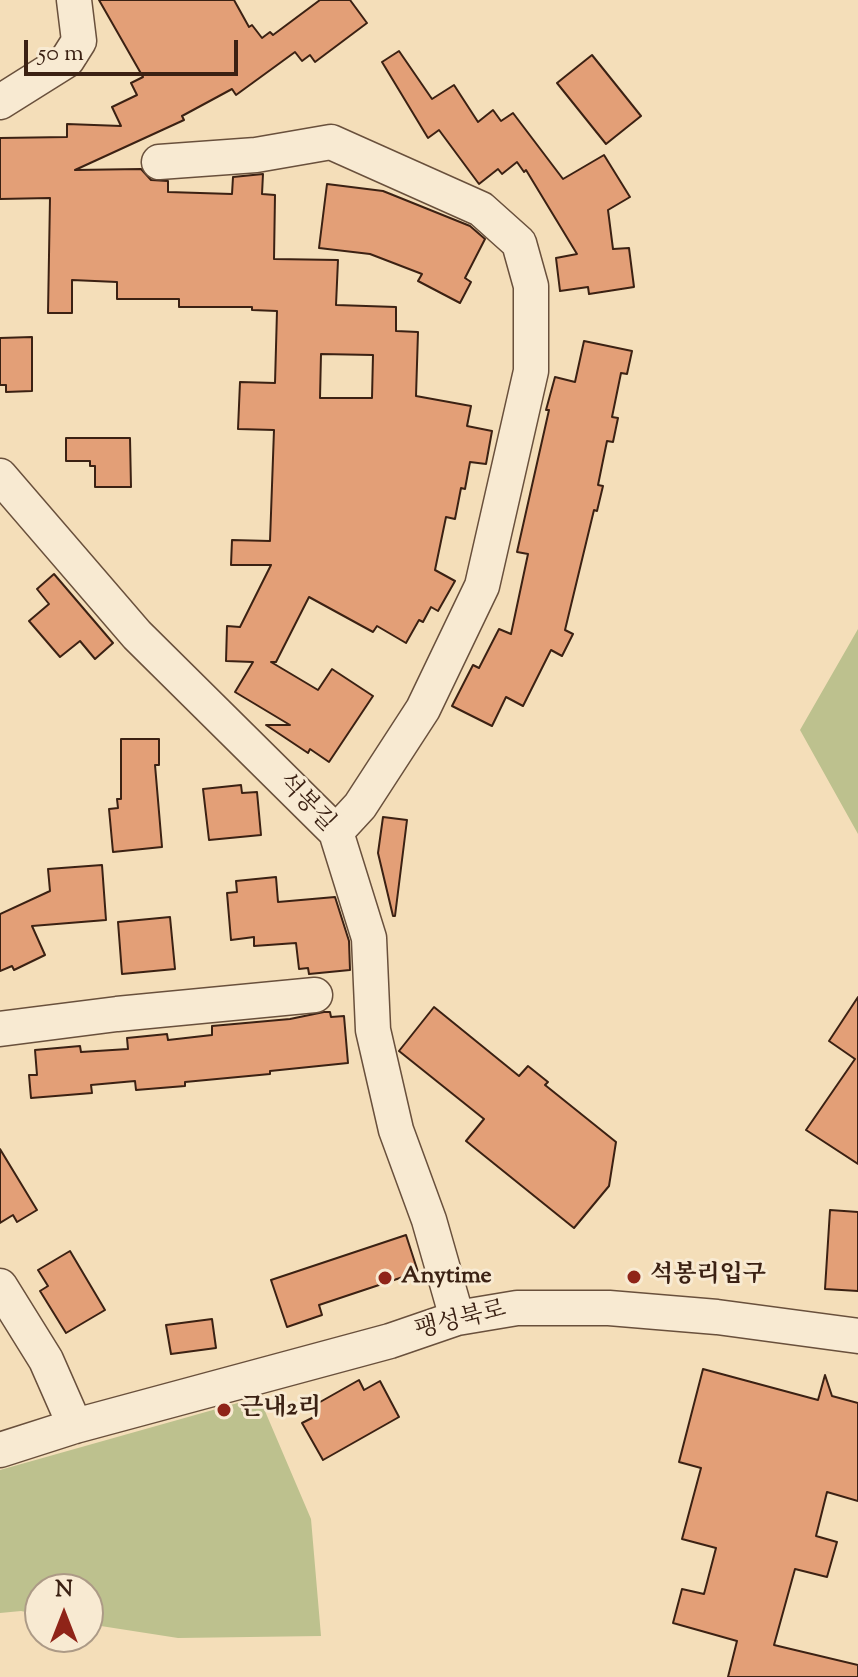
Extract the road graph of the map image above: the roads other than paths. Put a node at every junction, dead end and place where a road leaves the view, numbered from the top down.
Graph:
1 (74, 0) edge
2 (0, 102) edge
3 (159, 162) dead end
4 (0, 476) edge
5 (336, 832) junction
6 (315, 995) dead end
7 (0, 1029) edge
8 (0, 1286) edge
9 (457, 1318) junction
10 (858, 1336) edge
11 (75, 1426) junction
12 (0, 1450) edge

1 - 2 street
3 - 5 street
4 - 5 street, 석봉길
5 - 9 street, 석봉길
6 - 7 street
8 - 11 street
9 - 10 street, 팽성북로
9 - 11 street, 팽성북로
11 - 12 street, 팽성북로

